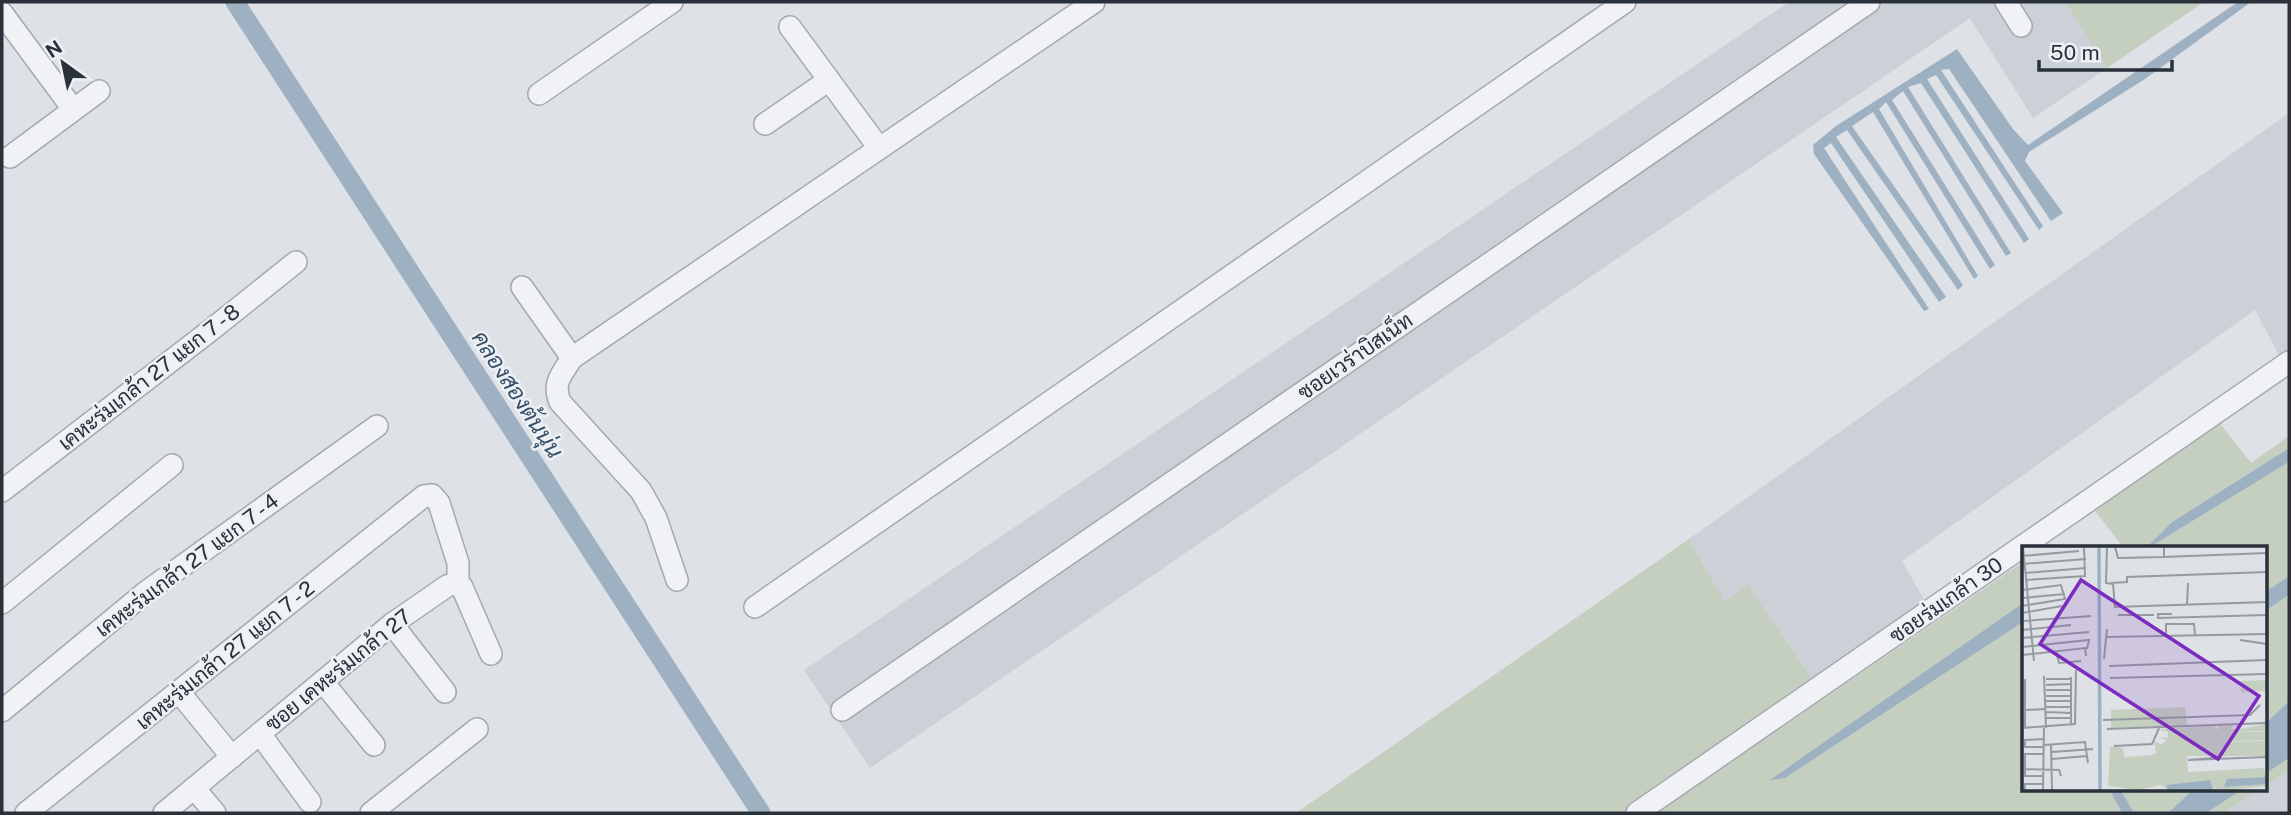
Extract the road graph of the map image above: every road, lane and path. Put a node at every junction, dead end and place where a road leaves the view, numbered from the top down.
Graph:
1 (672, 2) edge
2 (1094, 2) edge
3 (1625, 2) edge
4 (1869, 2) edge
5 (2006, 2) edge
6 (2, 13) edge
7 (2021, 26) dead end
8 (790, 27) dead end
9 (829, 80) junction
10 (99, 91) dead end
11 (539, 94) dead end
12 (73, 109) junction
13 (765, 124) dead end
14 (879, 148) junction
15 (10, 157) dead end
16 (296, 262) dead end
17 (522, 287) dead end
18 (572, 358) junction
19 (2289, 362) edge
20 (377, 426) dead end
21 (172, 465) dead end
22 (2, 491) edge
23 (2023, 546) edge
24 (2022, 547) edge
25 (677, 580) dead end
26 (458, 585) junction
27 (2, 603) edge
28 (755, 607) dead end
29 (392, 624) junction
30 (491, 654) dead end
31 (323, 682) junction
32 (179, 692) junction
33 (445, 692) dead end
34 (842, 710) dead end
35 (2, 711) edge
36 (477, 729) dead end
37 (260, 734) junction
38 (374, 745) dead end
39 (232, 757) junction
40 (194, 788) junction
41 (310, 802) dead end
42 (26, 813) edge
43 (164, 813) edge
44 (215, 813) edge
45 (371, 813) edge
46 (1637, 813) edge

1 - 11 street
2 - 14 street
3 - 28 street
4 - 34 street, ซอยเวร่าบิสเน็ท
5 - 7 street
6 - 12 street
8 - 9 street
9 - 13 street
9 - 14 street
10 - 12 street
12 - 15 street
14 - 18 street
16 - 22 street, เคหะร่มเกล้า 27 แยก 7 - 8
17 - 18 street
18 - 25 street
19 - 23 street, ซอยร่มเกล้า 30
20 - 35 street, เคหะร่มเกล้า 27 แยก 7 - 4
21 - 27 street
24 - 46 street, ซอยร่มเกล้า 30
26 - 29 street, ซอย เคหะร่มเกล้า 27
26 - 30 street
26 - 32 street, เคหะร่มเกล้า 27 แยก 7 - 2
29 - 31 street, ซอย เคหะร่มเกล้า 27
29 - 33 street
31 - 37 street, ซอย เคหะร่มเกล้า 27
31 - 38 street
32 - 39 street
32 - 42 street, เคหะร่มเกล้า 27 แยก 7 - 2
36 - 45 street
37 - 39 street, ซอย เคหะร่มเกล้า 27
37 - 41 street
39 - 40 street, ซอย เคหะร่มเกล้า 27
40 - 43 street, ซอย เคหะร่มเกล้า 27
40 - 44 street

